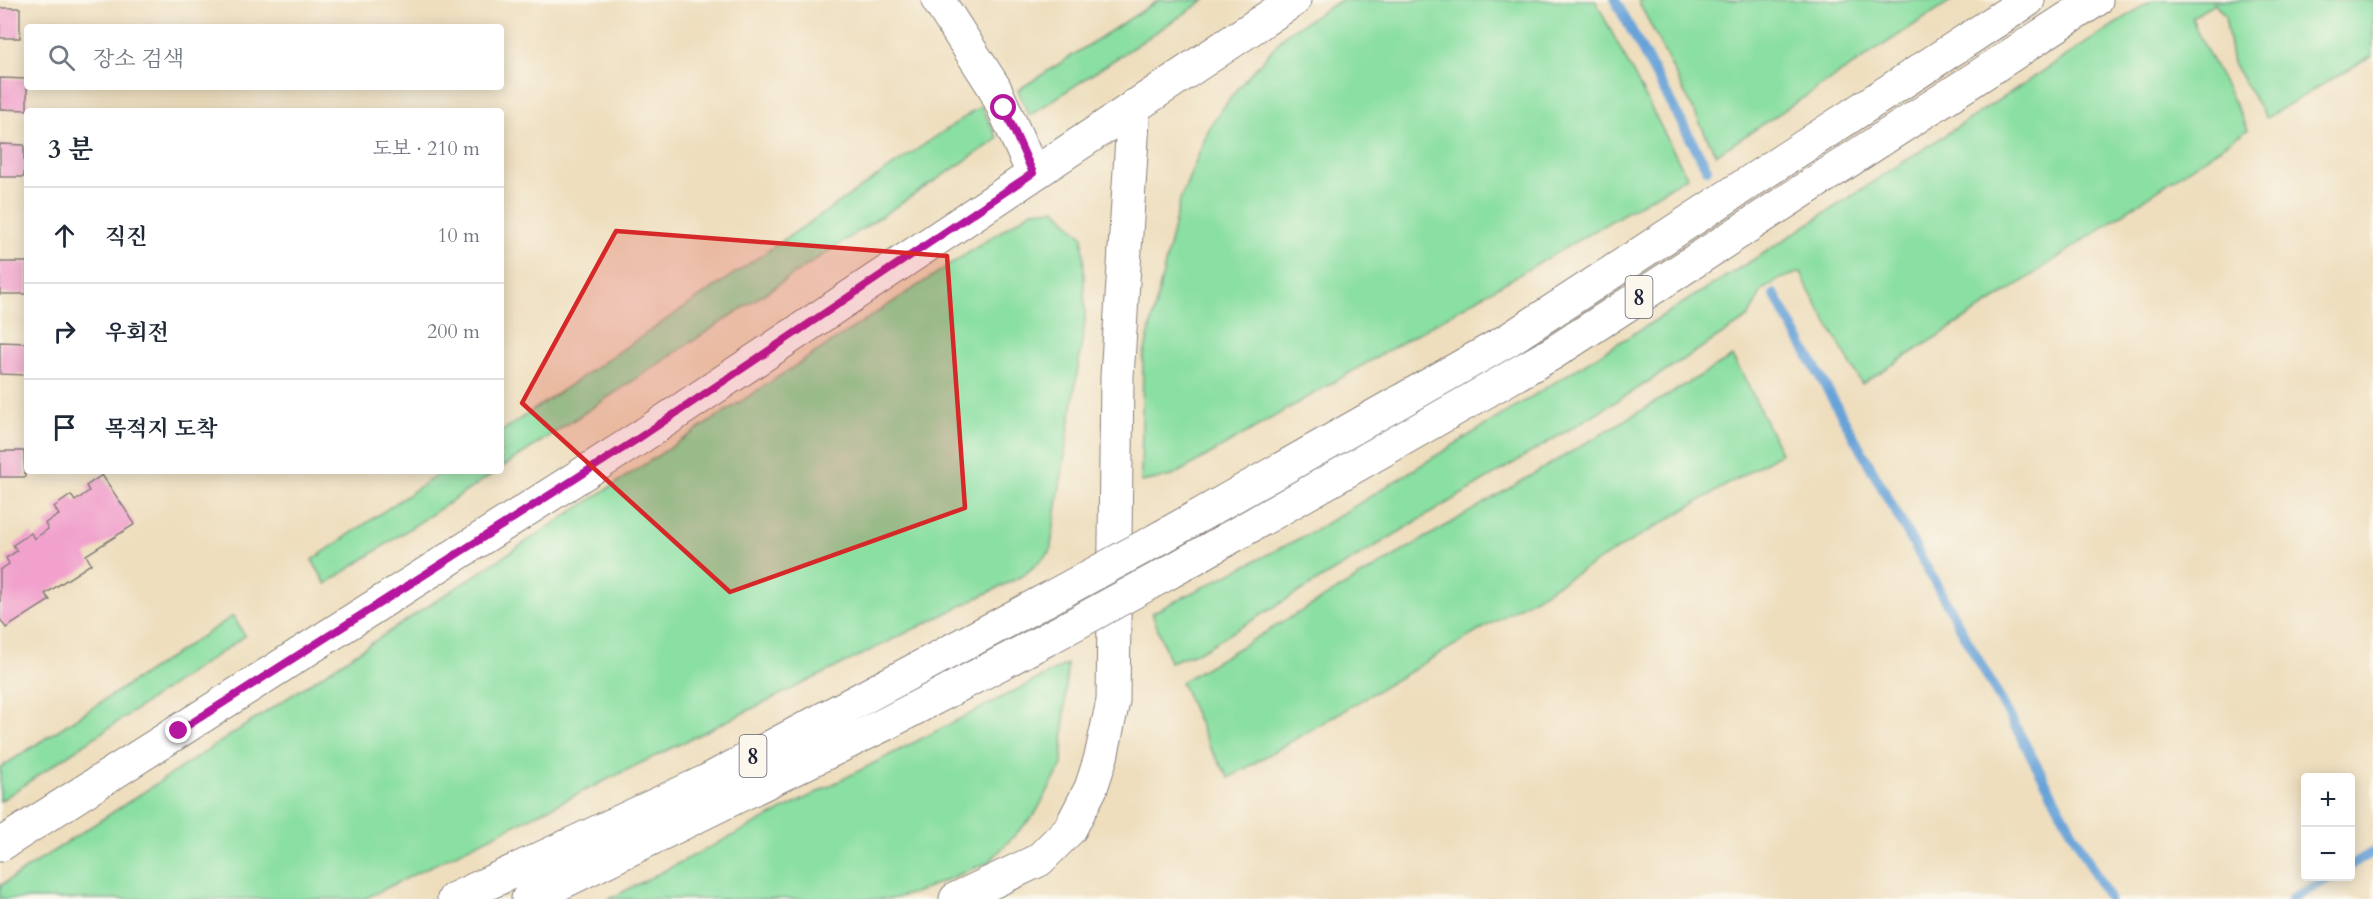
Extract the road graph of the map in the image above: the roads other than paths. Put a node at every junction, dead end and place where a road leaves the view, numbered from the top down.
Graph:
1 (938, 0) edge
2 (1294, 0) edge
3 (2028, 0) edge
4 (2096, 0) edge
5 (1134, 106) junction
6 (1033, 173) junction
7 (0, 845) edge
8 (454, 899) edge
9 (528, 899) edge
10 (956, 899) edge

1 - 6 main road
2 - 5 main road
3 - 8 main road, 8, bridge
4 - 9 main road, 8, bridge
5 - 6 main road
5 - 10 main road
6 - 7 main road

